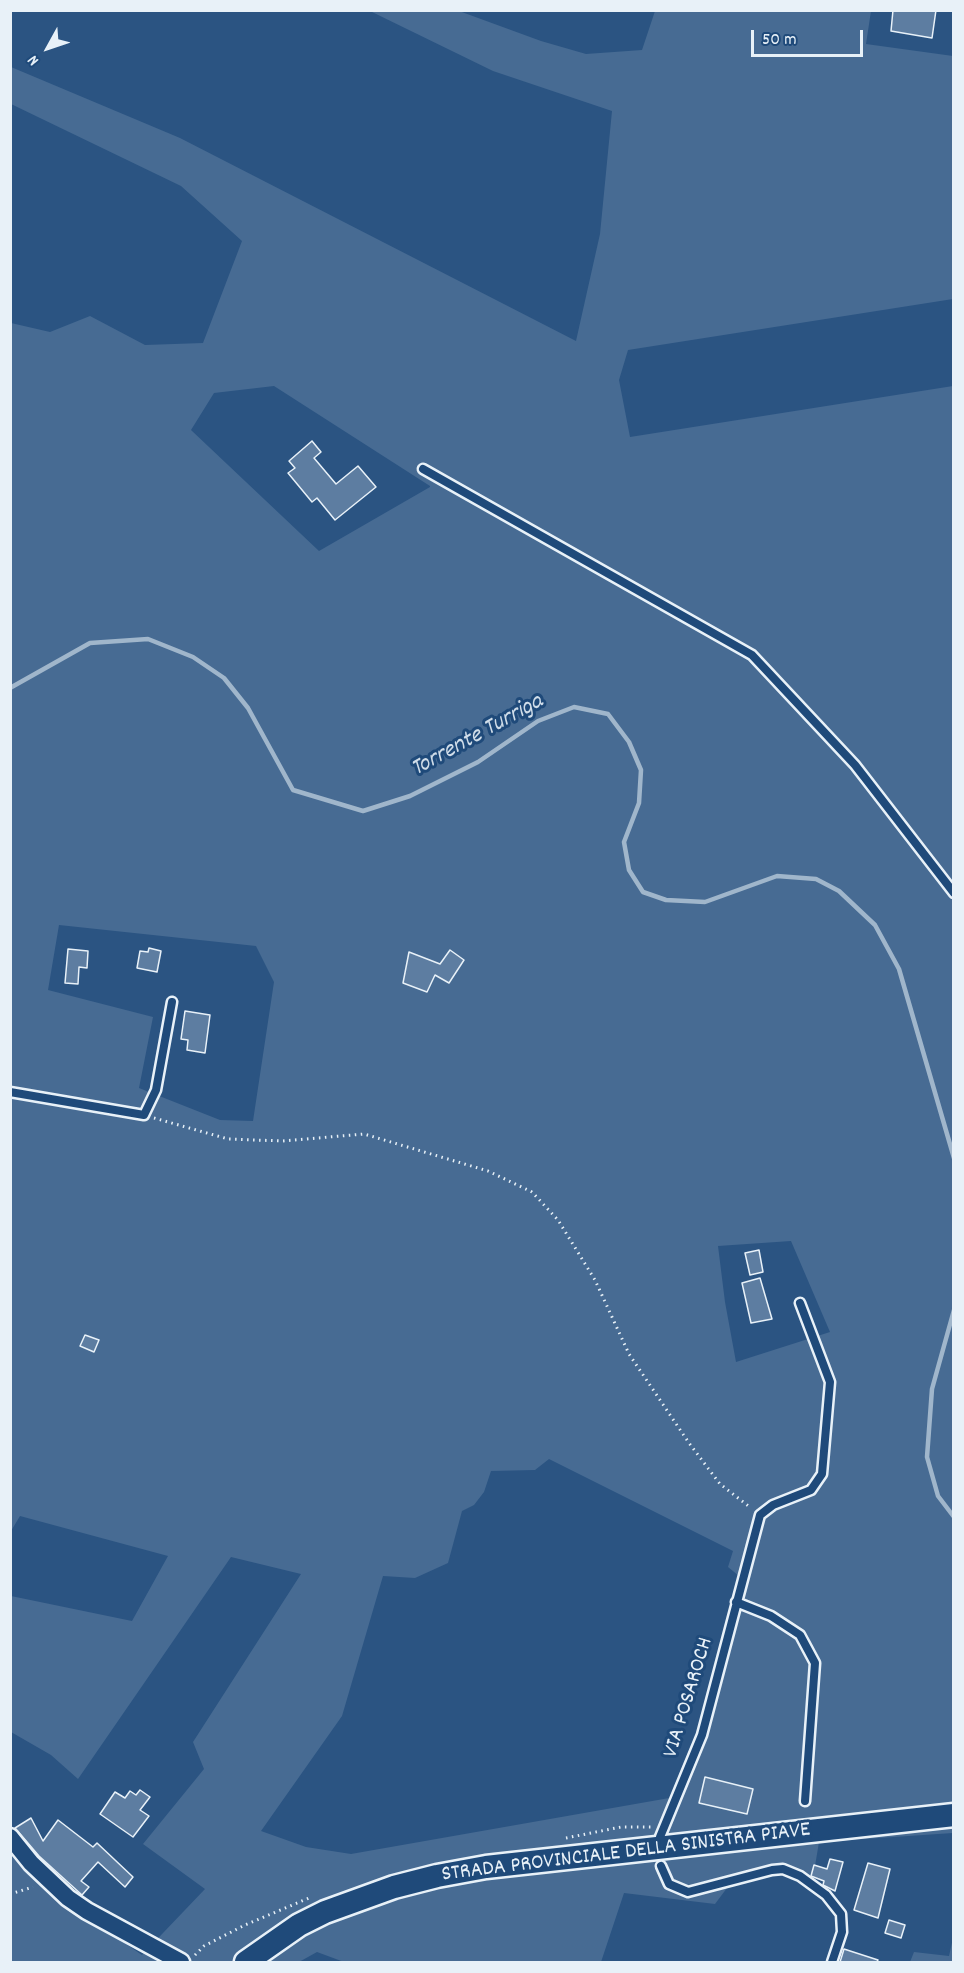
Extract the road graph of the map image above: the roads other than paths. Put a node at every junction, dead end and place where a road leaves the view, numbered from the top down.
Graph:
1 (423, 469) dead end
2 (954, 893) edge
3 (172, 1002) dead end
4 (10, 1092) edge
5 (800, 1303) dead end
6 (736, 1602) junction
7 (806, 1801) dead end
8 (954, 1815) edge
9 (10, 1837) edge
10 (660, 1837) dead end
11 (661, 1866) dead end
12 (182, 1962) edge
13 (246, 1962) edge
14 (832, 1962) edge

1 - 2 lane
3 - 4 lane
5 - 6 lane, VIA POSAROCH
6 - 7 lane
6 - 10 lane, VIA POSAROCH
8 - 13 main road, STRADA PROVINCIALE DELLA SINISTRA PIAVE
9 - 12 street
11 - 14 lane

